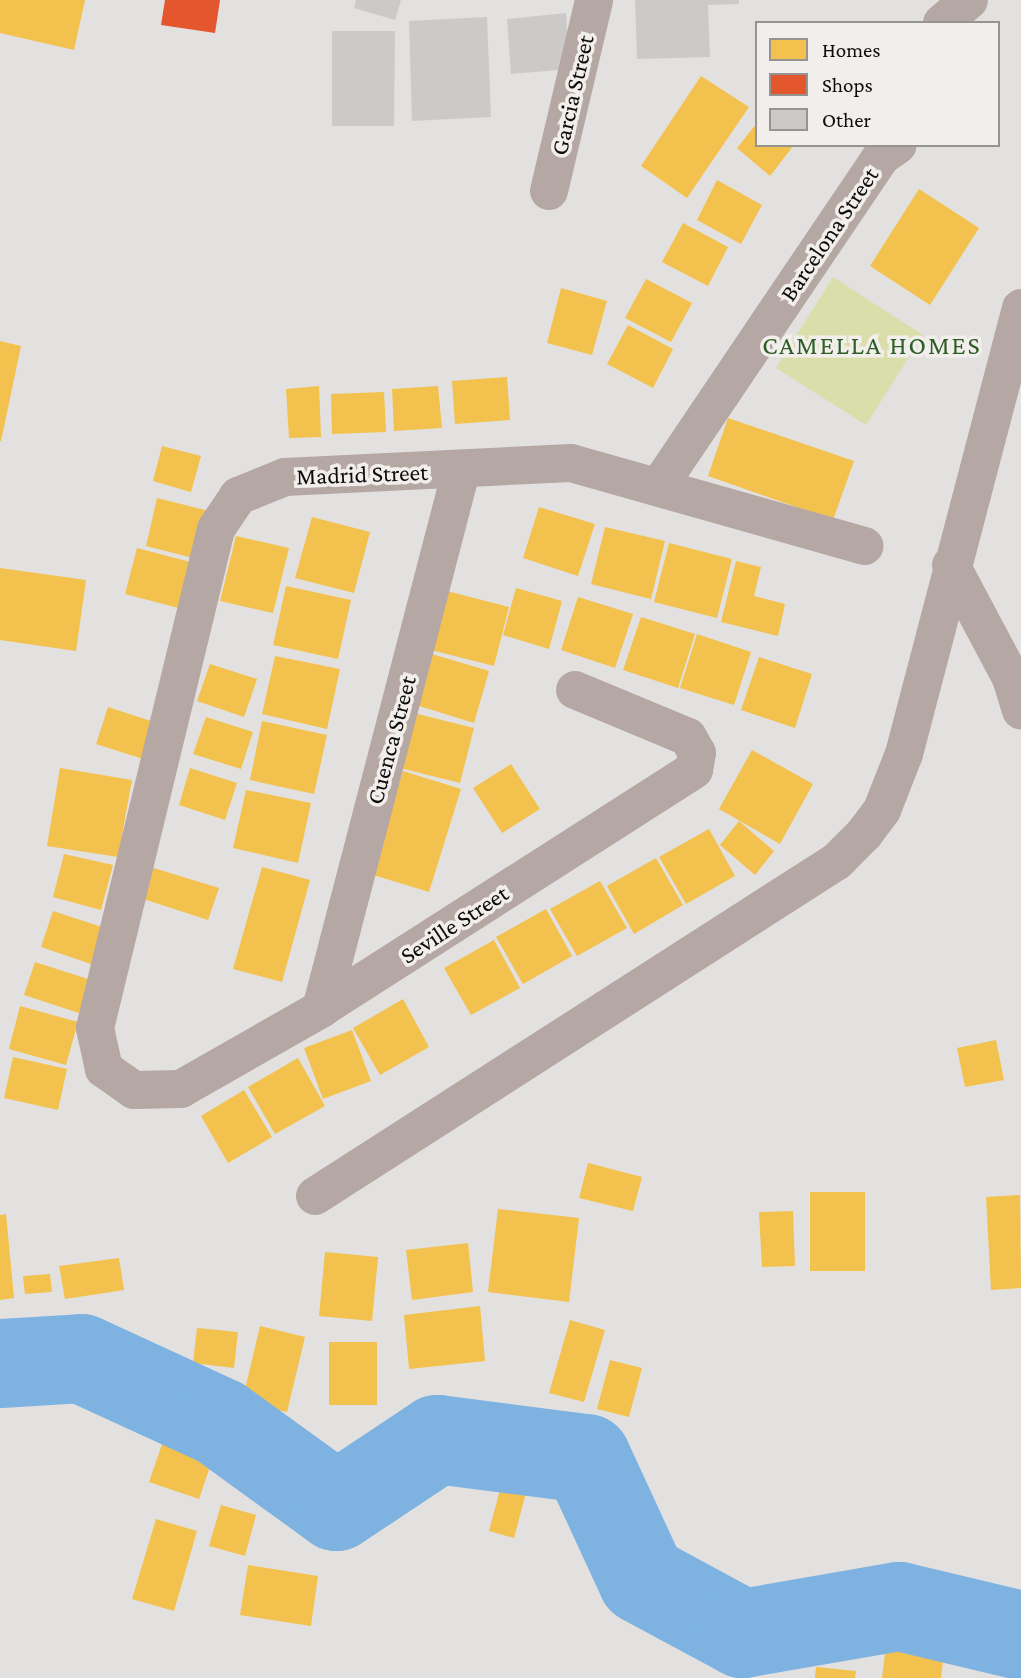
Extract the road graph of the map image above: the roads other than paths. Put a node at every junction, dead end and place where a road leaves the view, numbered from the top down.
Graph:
1 (594, 0) edge
2 (969, 0) edge
3 (982, 0) edge
4 (944, 21) edge
5 (976, 21) edge
6 (887, 149) edge
7 (549, 191) dead end
8 (1021, 308) edge
9 (461, 471) junction
10 (659, 486) junction
11 (865, 546) dead end
12 (951, 565) junction
13 (575, 690) dead end
14 (1021, 710) edge
15 (321, 1009) junction
16 (95, 1028) joint
17 (315, 1196) dead end

1 - 7 street, Garcia Street
2 - 4 street
3 - 5 street
6 - 10 street, Barcelona Street
8 - 12 street
9 - 10 street, Madrid Street
9 - 15 street, Cuenca Street
9 - 16 street, Madrid Street
10 - 11 street, Madrid Street
12 - 14 street
12 - 17 street
13 - 15 street, Seville Street
15 - 16 street, Seville Street

